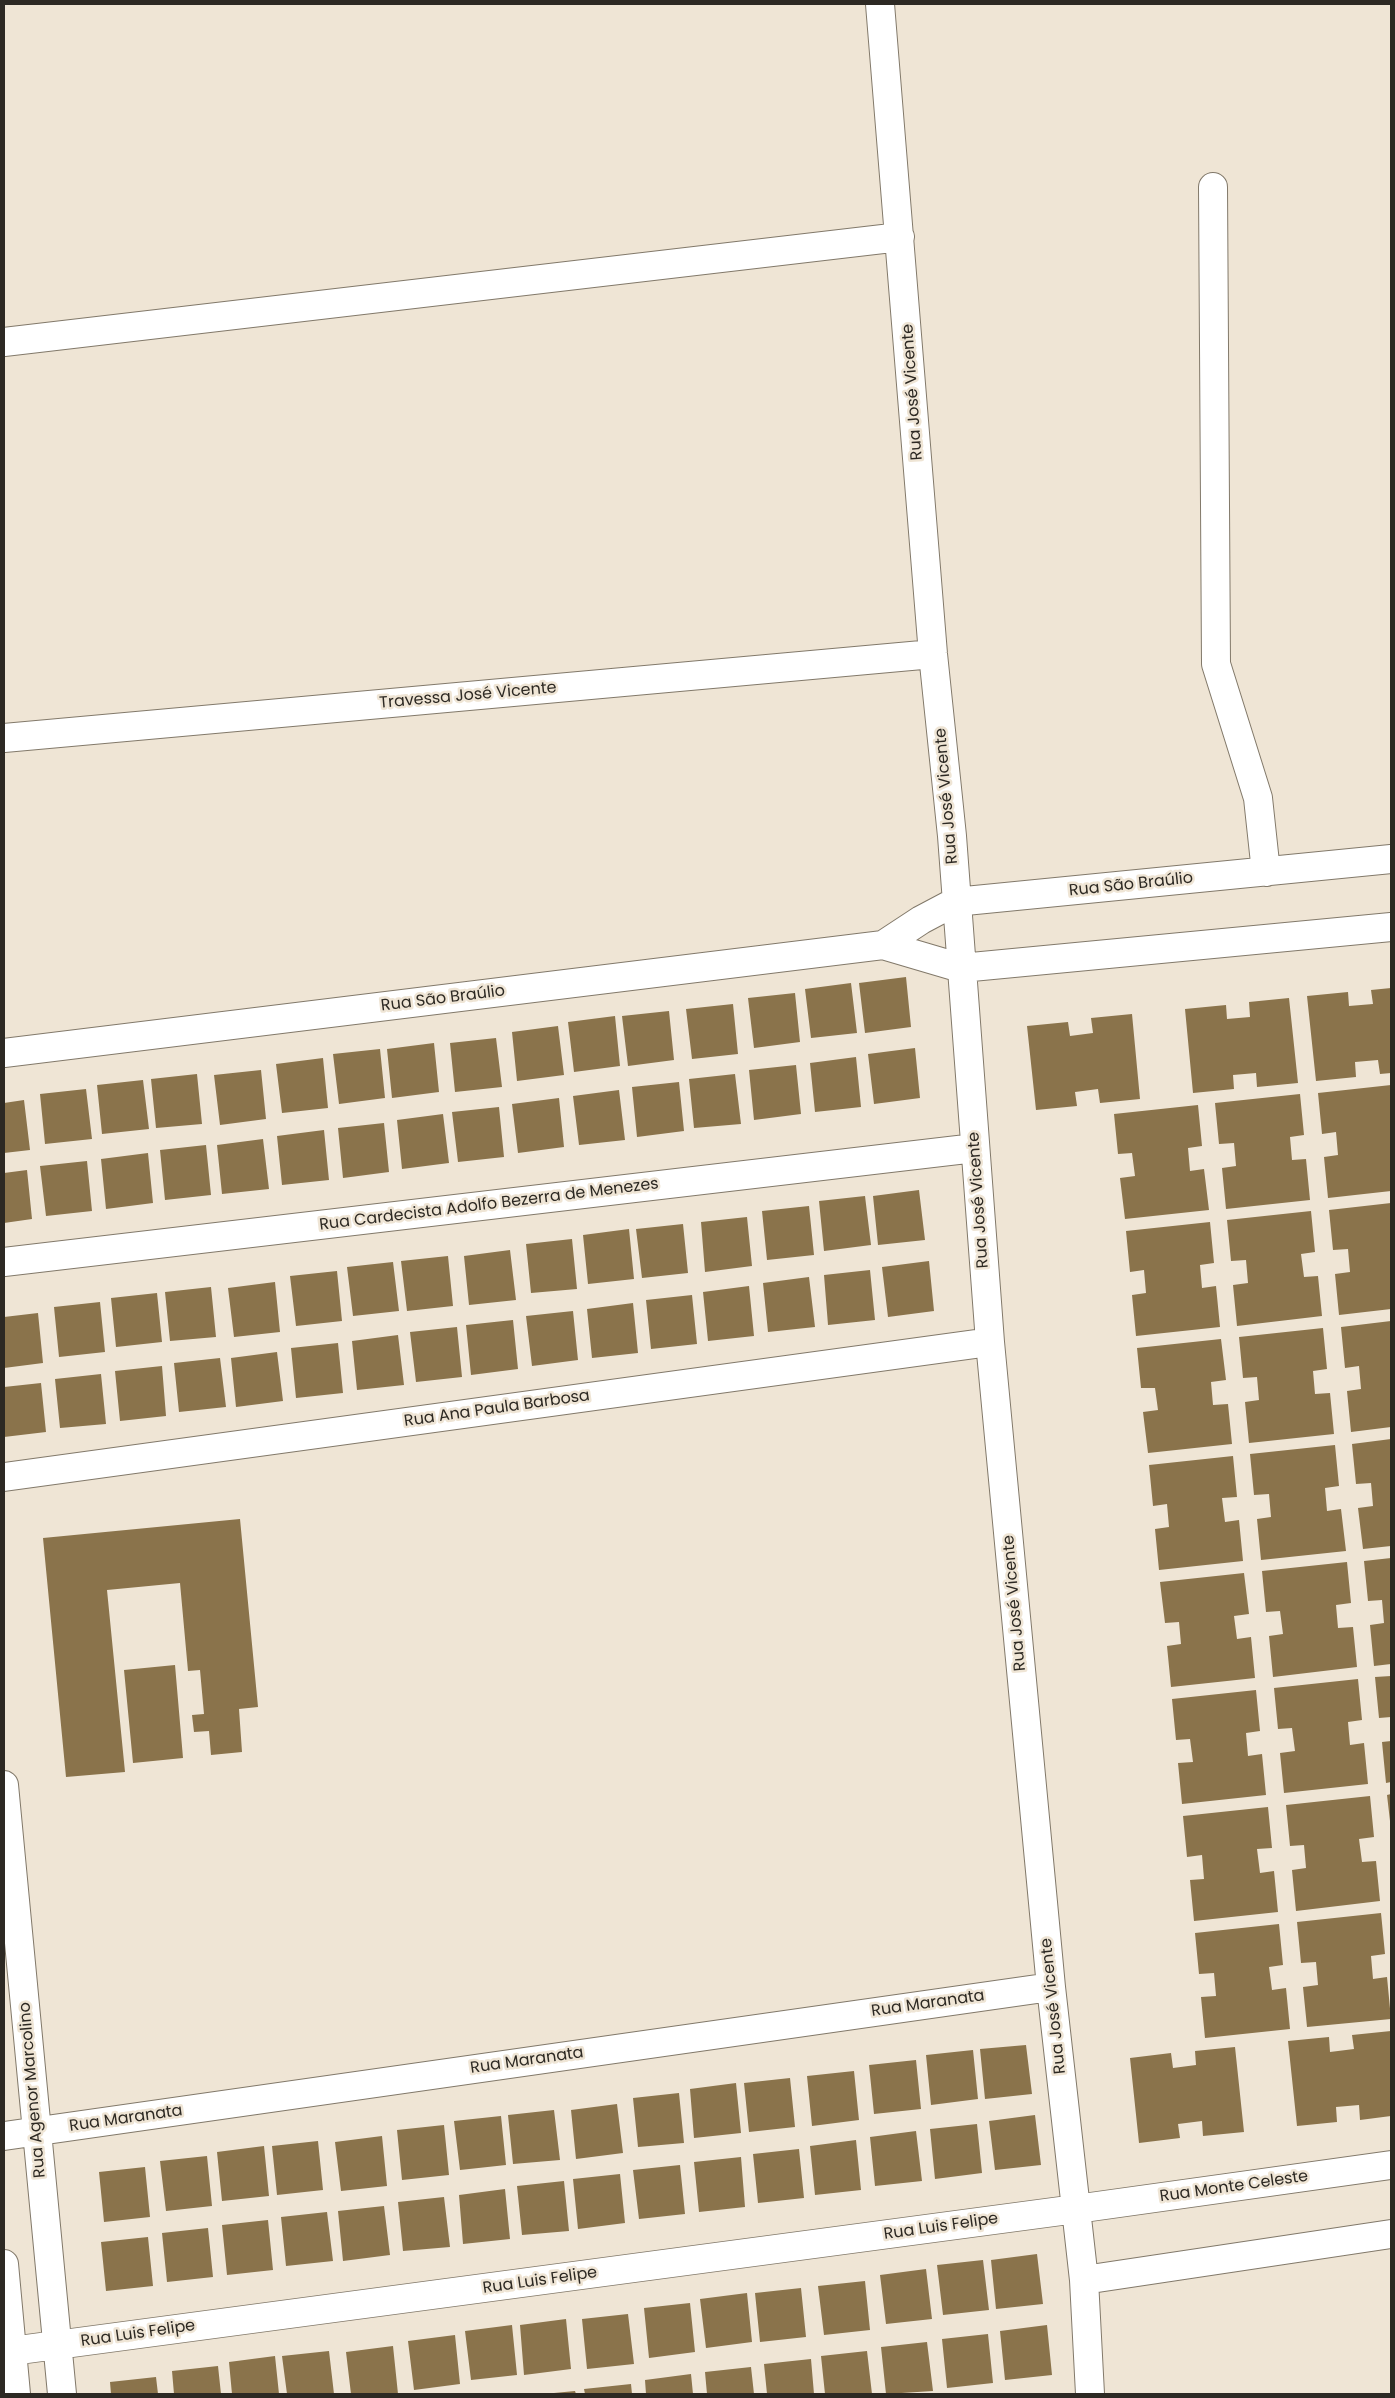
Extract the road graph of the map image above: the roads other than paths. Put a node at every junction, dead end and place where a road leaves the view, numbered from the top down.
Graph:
1 (880, 4) edge
2 (1213, 187) dead end
3 (900, 237) junction
4 (4, 342) edge
5 (933, 654) junction
6 (4, 738) edge
7 (1391, 859) edge
8 (1266, 872) junction
9 (955, 902) junction
10 (1391, 927) edge
11 (883, 945) junction
12 (961, 968) junction
13 (4, 1053) edge
14 (975, 1148) junction
15 (4, 1262) edge
16 (990, 1342) junction
17 (4, 1477) edge
18 (4, 1785) edge
19 (1051, 1987) junction
20 (37, 2131) junction
21 (4, 2136) edge
22 (1391, 2165) edge
23 (1076, 2209) junction
24 (1391, 2234) edge
25 (4, 2264) edge
26 (1084, 2280) junction
27 (58, 2345) junction
28 (8, 2351) edge
29 (16, 2394) edge
30 (62, 2394) edge
31 (1090, 2394) edge

1 - 3 street, Rua José Vicente
2 - 8 street
3 - 4 street
3 - 5 street, Rua José Vicente
5 - 6 street, Travessa José Vicente
5 - 9 street, Rua José Vicente
7 - 8 street, Rua São Braúlio
8 - 9 street, Rua São Braúlio
9 - 11 street, Rua São Braúlio
9 - 12 street, Rua José Vicente
10 - 12 street, Rua São Braúlio
11 - 12 street, Rua São Braúlio
11 - 13 street, Rua São Braúlio
12 - 14 street, Rua José Vicente
14 - 15 street, Rua Cardecista Adolfo Bezerra de Menezes
14 - 16 street, Rua José Vicente
16 - 17 street, Rua Ana Paula Barbosa
16 - 19 street, Rua José Vicente
18 - 20 street, Rua Agenor Marcolino
19 - 20 street, Rua Maranata
19 - 23 street, Rua José Vicente
20 - 21 street, Rua Maranata
20 - 27 street, Rua Agenor Marcolino
22 - 23 street, Rua Monte Celeste
23 - 26 street, Rua José Vicente
23 - 27 street, Rua Luis Felipe
24 - 26 street
25 - 28 street
26 - 31 street, Rua José Vicente
27 - 28 street, Rua Luis Felipe
27 - 30 street, Rua Agenor Marcolino
28 - 29 street

